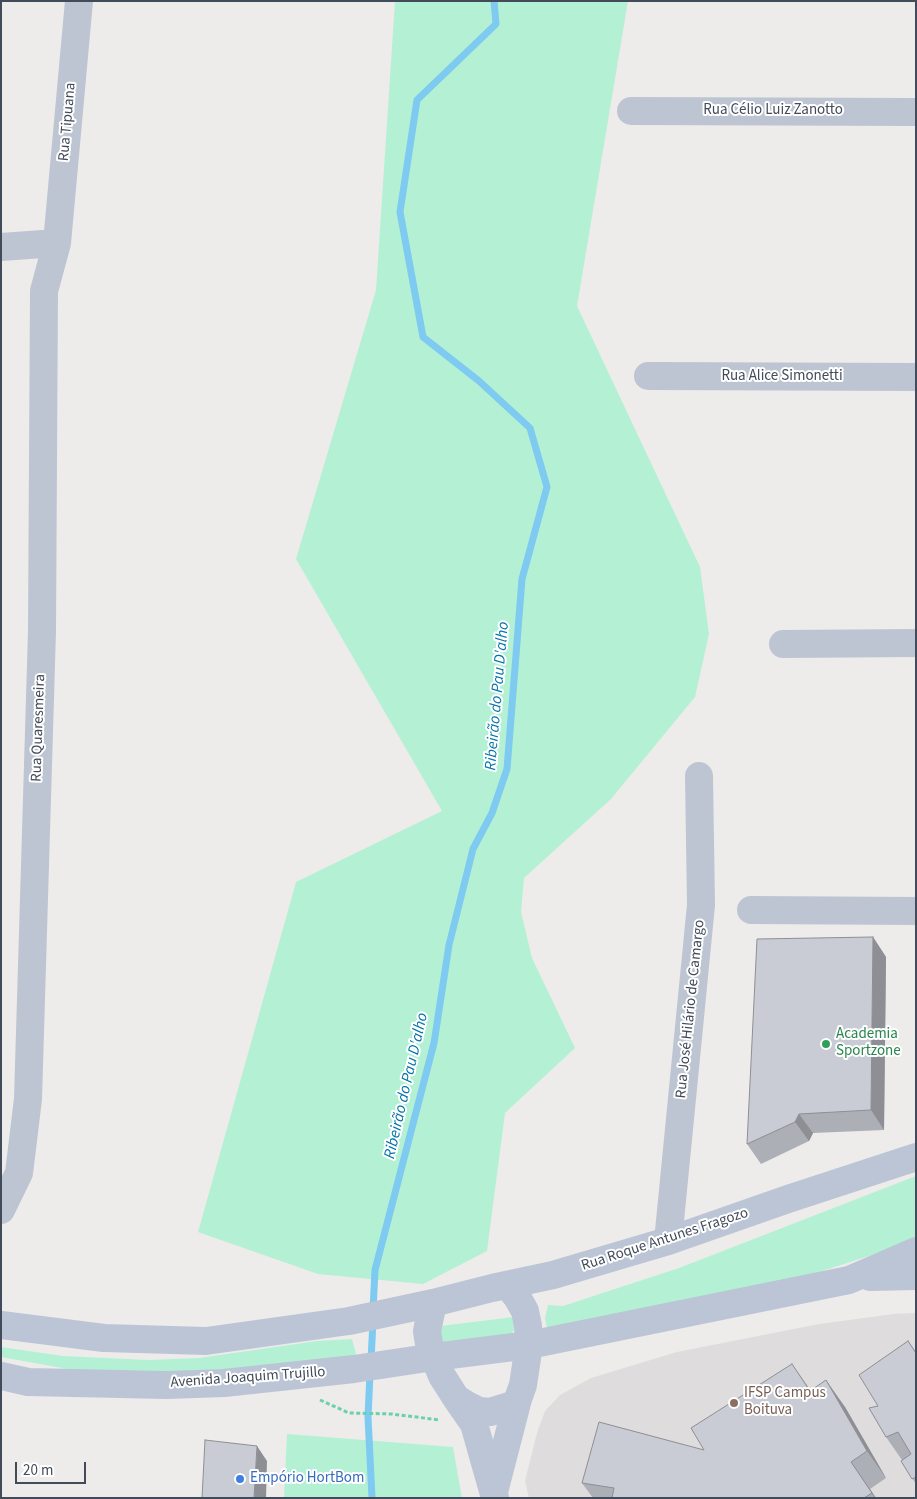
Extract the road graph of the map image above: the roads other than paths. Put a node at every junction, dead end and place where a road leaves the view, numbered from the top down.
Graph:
1 (79, 1) edge
2 (631, 111) dead end
3 (916, 112) edge
4 (57, 243) junction
5 (1, 247) edge
6 (648, 376) dead end
7 (916, 377) edge
8 (783, 644) dead end
9 (916, 644) edge
10 (699, 776) dead end
11 (751, 910) dead end
12 (916, 911) edge
13 (916, 1157) edge
14 (1, 1210) edge
15 (668, 1241) junction
16 (916, 1251) edge
17 (916, 1276) edge
18 (849, 1280) junction
19 (507, 1284) junction
20 (421, 1305) junction
21 (1, 1325) edge
22 (529, 1345) junction
23 (423, 1359) junction
24 (1, 1376) edge
25 (456, 1398) junction
26 (518, 1400) junction
27 (494, 1496) edge

1 - 4 street, Rua Tipuana
2 - 3 street, Rua Célio Luiz Zanotto
4 - 5 street
4 - 14 street, Rua Quaresmeira
6 - 7 street, Rua Alice Simonetti
8 - 9 street
10 - 15 street, Rua José Hilário de Camargo
11 - 12 street
13 - 15 main road, Rua Roque Antunes Fragozo
15 - 19 main road, Rua Roque Antunes Fragozo
16 - 18 main road
17 - 18 main road
18 - 22 main road
19 - 20 main road, Rua Roque Antunes Fragozo
19 - 22 main road
20 - 21 main road
20 - 23 main road
22 - 23 main road, Avenida Joaquim Trujillo
22 - 26 main road
23 - 24 main road, Avenida Joaquim Trujillo
23 - 25 main road
25 - 26 main road
25 - 27 main road
26 - 27 main road

